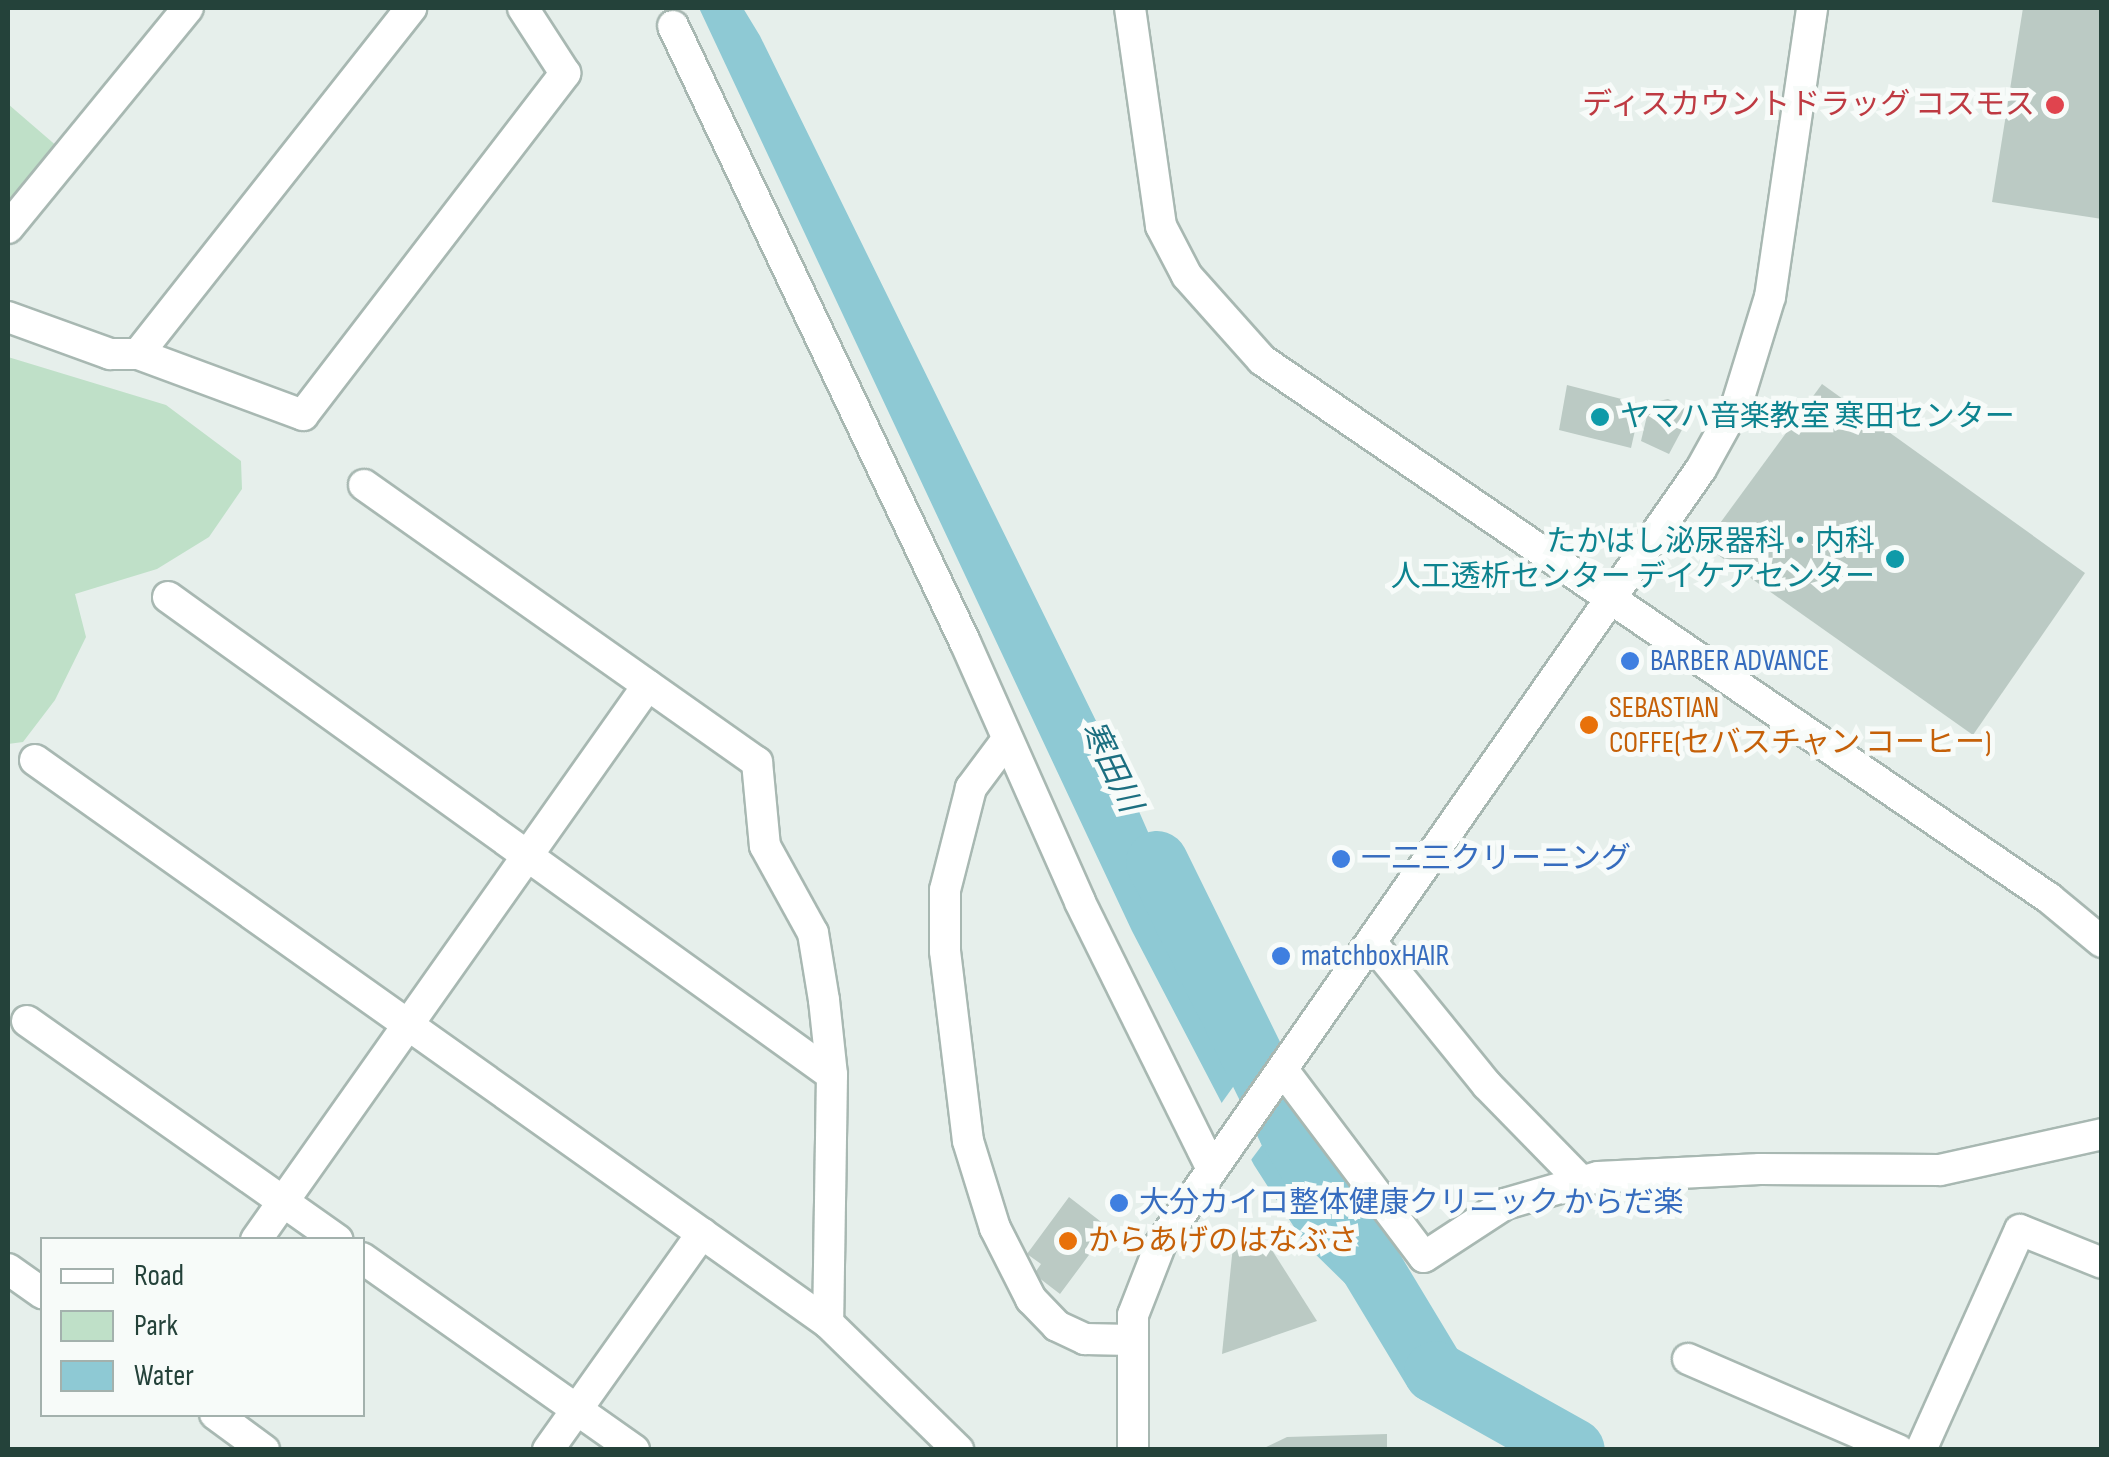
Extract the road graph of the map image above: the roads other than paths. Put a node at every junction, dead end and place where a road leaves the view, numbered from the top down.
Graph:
1 (188, 8) edge
2 (411, 8) edge
3 (522, 8) edge
4 (1130, 8) edge
5 (1812, 8) edge
6 (672, 26) dead end
7 (8, 228) edge
8 (8, 317) edge
9 (138, 354) junction
10 (364, 485) dead end
11 (168, 597) dead end
12 (1609, 602) junction
13 (648, 685) junction
14 (1006, 741) junction
15 (35, 760) dead end
16 (527, 856) junction
17 (1372, 942) junction
18 (2102, 942) edge
19 (27, 1021) dead end
20 (408, 1025) junction
21 (1283, 1070) junction
22 (832, 1075) junction
23 (2102, 1134) edge
24 (1217, 1159) junction
25 (1582, 1182) junction
26 (283, 1201) junction
27 (702, 1233) junction
28 (258, 1237) edge
29 (333, 1237) edge
30 (365, 1260) edge
31 (2102, 1263) edge
32 (8, 1268) edge
33 (40, 1292) edge
34 (828, 1323) junction
35 (1131, 1340) junction
36 (1688, 1359) dead end
37 (576, 1409) junction
38 (219, 1417) edge
39 (264, 1450) edge
40 (548, 1450) edge
41 (634, 1450) edge
42 (958, 1450) edge
43 (1133, 1450) edge
44 (1898, 1450) edge
45 (1922, 1450) edge

1 - 7 street
2 - 9 street
3 - 9 street
4 - 12 street
5 - 12 street
6 - 14 street
8 - 9 street
10 - 13 street
11 - 16 street
12 - 17 street
12 - 18 street
13 - 16 street
13 - 22 street
14 - 24 street
14 - 35 street
15 - 20 street
16 - 20 street
16 - 22 street
17 - 21 street
17 - 25 street
19 - 26 street
20 - 26 street
20 - 27 street
21 - 24 street
21 - 25 street
22 - 34 street
23 - 25 street
24 - 35 street
26 - 28 street
26 - 29 street
27 - 34 street
27 - 37 street
30 - 37 street
31 - 45 street
32 - 33 street
34 - 42 street
35 - 43 street
36 - 44 street
37 - 40 street
37 - 41 street
38 - 39 street

